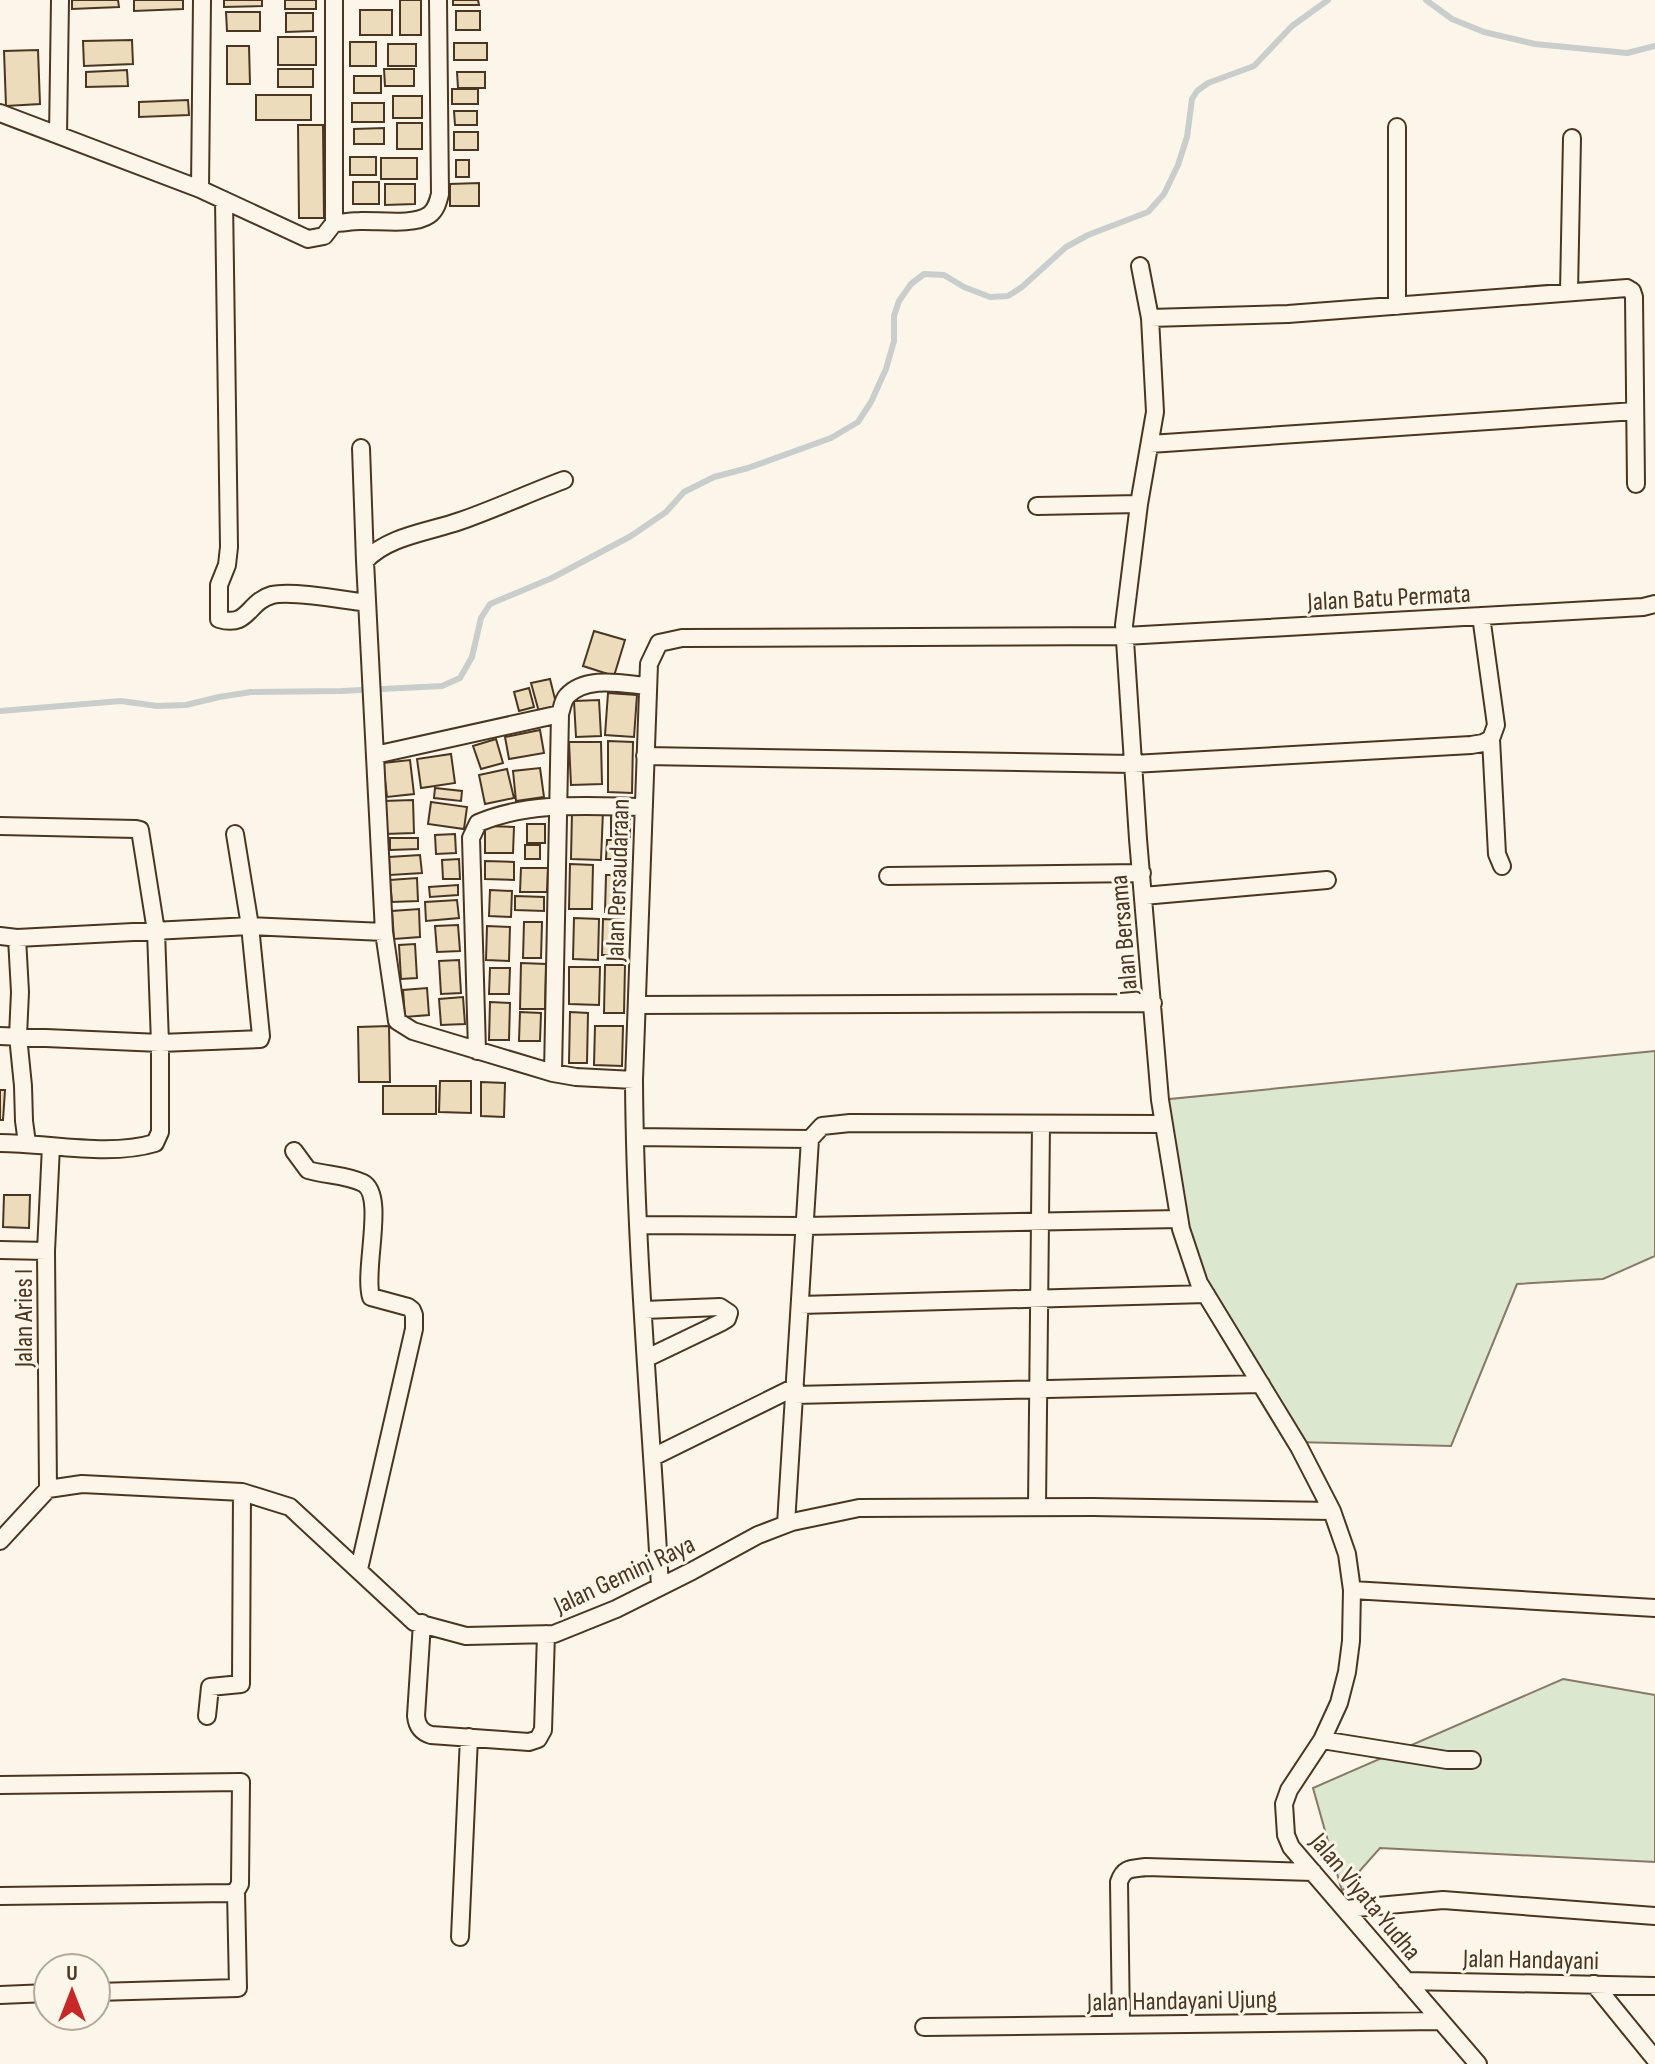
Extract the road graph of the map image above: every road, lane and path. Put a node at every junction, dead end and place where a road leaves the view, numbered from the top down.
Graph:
1 (60, 0) edge
2 (202, 0) edge
3 (334, 0) edge
4 (438, 0) edge
5 (0, 113) edge
6 (1397, 127) dead end
7 (58, 135) junction
8 (1572, 138) dead end
9 (200, 189) junction
10 (224, 200) junction
11 (334, 223) junction
12 (1140, 266) dead end
13 (1569, 292) junction
14 (1397, 306) junction
15 (1150, 318) junction
16 (1635, 411) junction
17 (1150, 444) junction
18 (361, 448) dead end
19 (564, 480) dead end
20 (1636, 484) dead end
21 (1139, 504) junction
22 (1037, 506) dead end
23 (365, 561) junction
24 (367, 603) junction
25 (1655, 604) edge
26 (1481, 616) junction
27 (1125, 636) junction
28 (648, 686) junction
29 (560, 714) junction
30 (1491, 739) junction
31 (375, 755) junction
32 (645, 756) junction
33 (1133, 764) junction
34 (558, 806) junction
35 (644, 807) junction
36 (0, 826) edge
37 (235, 834) dead end
38 (1502, 866) dead end
39 (1142, 873) junction
40 (888, 876) dead end
41 (1327, 880) dead end
42 (1143, 896) junction
43 (250, 926) junction
44 (156, 931) junction
45 (384, 932) junction
46 (8, 937) edge
47 (1153, 1003) junction
48 (637, 1005) junction
49 (0, 1036) edge
50 (18, 1036) junction
51 (160, 1043) junction
52 (477, 1051) junction
53 (553, 1073) junction
54 (634, 1080) junction
55 (1041, 1124) junction
56 (1164, 1124) junction
57 (635, 1137) junction
58 (810, 1139) junction
59 (0, 1143) edge
60 (27, 1143) junction
61 (51, 1146) junction
62 (294, 1151) dead end
63 (1179, 1219) junction
64 (1040, 1221) junction
65 (639, 1225) junction
66 (804, 1226) junction
67 (0, 1250) edge
68 (46, 1251) junction
69 (1206, 1294) junction
70 (1039, 1298) junction
71 (800, 1305) junction
72 (644, 1310) junction
73 (647, 1358) junction
74 (1261, 1384) junction
75 (1038, 1389) junction
76 (794, 1391) junction
77 (653, 1457) junction
78 (48, 1489) junction
79 (242, 1492) junction
80 (1037, 1507) junction
81 (1332, 1511) junction
82 (786, 1524) junction
83 (0, 1541) edge
84 (359, 1569) junction
85 (660, 1587) junction
86 (1352, 1590) junction
87 (1655, 1608) edge
88 (422, 1623) junction
89 (546, 1634) junction
90 (207, 1716) dead end
91 (469, 1737) junction
92 (1322, 1740) junction
93 (1472, 1760) dead end
94 (0, 1785) edge
95 (1313, 1872) junction
96 (236, 1891) junction
97 (0, 1896) edge
98 (1345, 1909) junction
99 (1655, 1916) edge
100 (460, 1937) dead end
101 (1406, 1981) junction
102 (1594, 1984) junction
103 (1655, 1986) edge
104 (112, 1992) edge
105 (32, 1994) edge
106 (0, 1995) edge
107 (1441, 2021) junction
108 (1121, 2025) junction
109 (924, 2027) dead end
110 (1655, 2059) edge
111 (1478, 2064) edge

1 - 7 street
2 - 9 street
3 - 11 street
4 - 11 street
5 - 7 street
6 - 14 street
7 - 9 street
8 - 13 street
9 - 10 street
10 - 11 street
10 - 24 street
12 - 15 street, Jalan Bersama
13 - 14 street
13 - 16 street
14 - 15 street
15 - 17 street, Jalan Bersama
16 - 17 street
16 - 20 street
17 - 21 street, Jalan Bersama
18 - 23 street
19 - 23 street
21 - 22 street
21 - 27 street, Jalan Bersama
23 - 24 street
24 - 31 street
25 - 26 street, Jalan Batu Permata
26 - 27 street, Jalan Batu Permata
26 - 30 street
27 - 28 street, Jalan Persaudaraan
27 - 33 street, Jalan Bersama
28 - 29 street
28 - 32 street, Jalan Persaudaraan
29 - 31 street
29 - 34 street
30 - 33 street
30 - 38 street
31 - 45 street
32 - 33 street
32 - 35 street, Jalan Persaudaraan
33 - 39 street, Jalan Bersama
34 - 35 street
34 - 52 street
34 - 53 street
35 - 48 street, Jalan Persaudaraan
36 - 44 street
37 - 43 street
39 - 40 street
39 - 42 street, Jalan Bersama
41 - 42 street
42 - 47 street, Jalan Bersama
43 - 44 street
43 - 45 street
43 - 51 street
44 - 46 street
44 - 51 street
45 - 52 street
46 - 50 street
47 - 48 street
47 - 56 street, Jalan Bersama
48 - 54 street, Jalan Persaudaraan
49 - 50 street
50 - 51 street
50 - 60 street
51 - 61 street
52 - 53 street
53 - 54 street
54 - 57 street, Jalan Persaudaraan
55 - 56 street
55 - 58 street
55 - 64 street
56 - 63 street, Jalan Bersama
57 - 58 street
57 - 65 street, Jalan Persaudaraan
58 - 66 street
59 - 60 street
60 - 61 street
61 - 68 street, Jalan Aries I
62 - 84 street
63 - 64 street
63 - 69 street, Jalan Bersama
64 - 66 street
64 - 70 street
65 - 66 street
65 - 72 street, Jalan Persaudaraan
66 - 71 street
67 - 68 street
68 - 78 street, Jalan Aries I
69 - 70 street
69 - 74 street, Jalan Bersama
70 - 71 street
70 - 75 street
71 - 76 street
72 - 73 street, Jalan Persaudaraan
72 - 73 street
73 - 77 street, Jalan Persaudaraan
74 - 75 street
74 - 81 street, Jalan Bersama
75 - 76 street
75 - 80 street
76 - 77 street
76 - 82 street
77 - 85 street, Jalan Persaudaraan
78 - 79 street, Jalan Gemini Raya
78 - 83 street
79 - 84 street, Jalan Gemini Raya
79 - 90 street
80 - 81 street, Jalan Gemini Raya
80 - 82 street, Jalan Gemini Raya
81 - 86 street, Jalan Viyata Yudha
82 - 85 street, Jalan Gemini Raya
84 - 88 street, Jalan Gemini Raya
85 - 89 street, Jalan Gemini Raya
86 - 87 street
86 - 92 street, Jalan Viyata Yudha
88 - 89 street, Jalan Gemini Raya
88 - 91 street
89 - 91 street
91 - 100 street
92 - 93 street
92 - 95 street, Jalan Viyata Yudha
94 - 96 street
95 - 98 street, Jalan Viyata Yudha
95 - 108 street
96 - 97 street
96 - 104 street
98 - 99 street
98 - 101 street, Jalan Viyata Yudha
101 - 102 street, Jalan Handayani
101 - 107 street, Jalan Viyata Yudha
102 - 103 street, Jalan Handayani
102 - 110 street
105 - 106 street
107 - 108 street, Jalan Handayani Ujung
107 - 111 street, Jalan Viyata Yudha
108 - 109 street, Jalan Handayani Ujung

